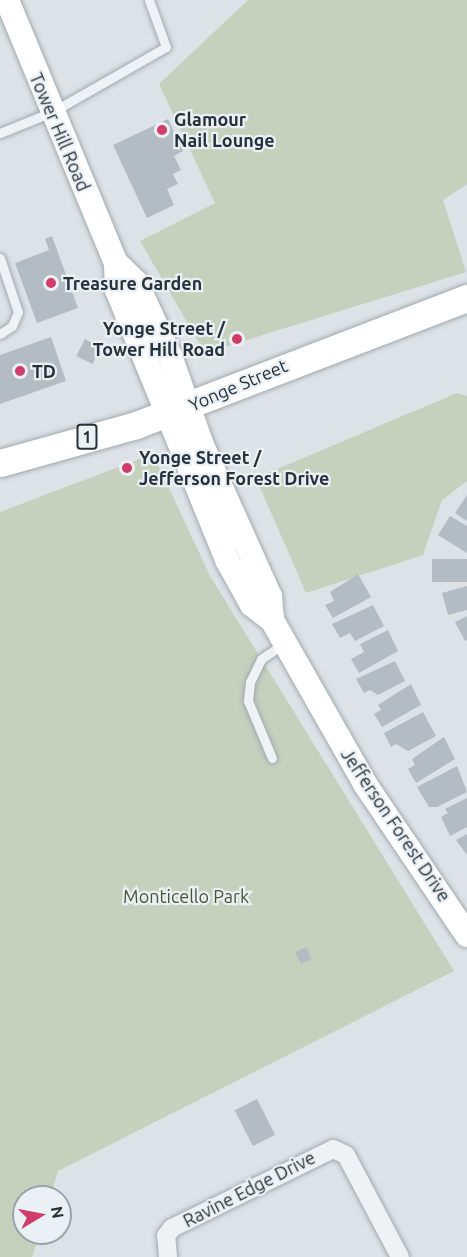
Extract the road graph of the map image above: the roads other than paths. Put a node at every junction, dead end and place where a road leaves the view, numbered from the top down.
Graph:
1 (7, 0) edge
2 (149, 0) edge
3 (52, 112) junction
4 (0, 133) edge
5 (0, 258) edge
6 (467, 298) edge
7 (0, 334) edge
8 (178, 409) junction
9 (2, 466) edge
10 (285, 643) junction
11 (272, 758) dead end
12 (467, 935) edge
13 (168, 1257) edge
14 (400, 1257) edge

1 - 3 street, Tower Hill Road
2 - 3 lane
3 - 4 lane
3 - 8 street, Tower Hill Road
5 - 7 lane
6 - 8 main road, Yonge Street / 1
8 - 9 main road, Yonge Street / 1
8 - 10 street, Jefferson Forest Drive
10 - 11 lane
10 - 12 street, Jefferson Forest Drive
13 - 14 street, Ravine Edge Drive

